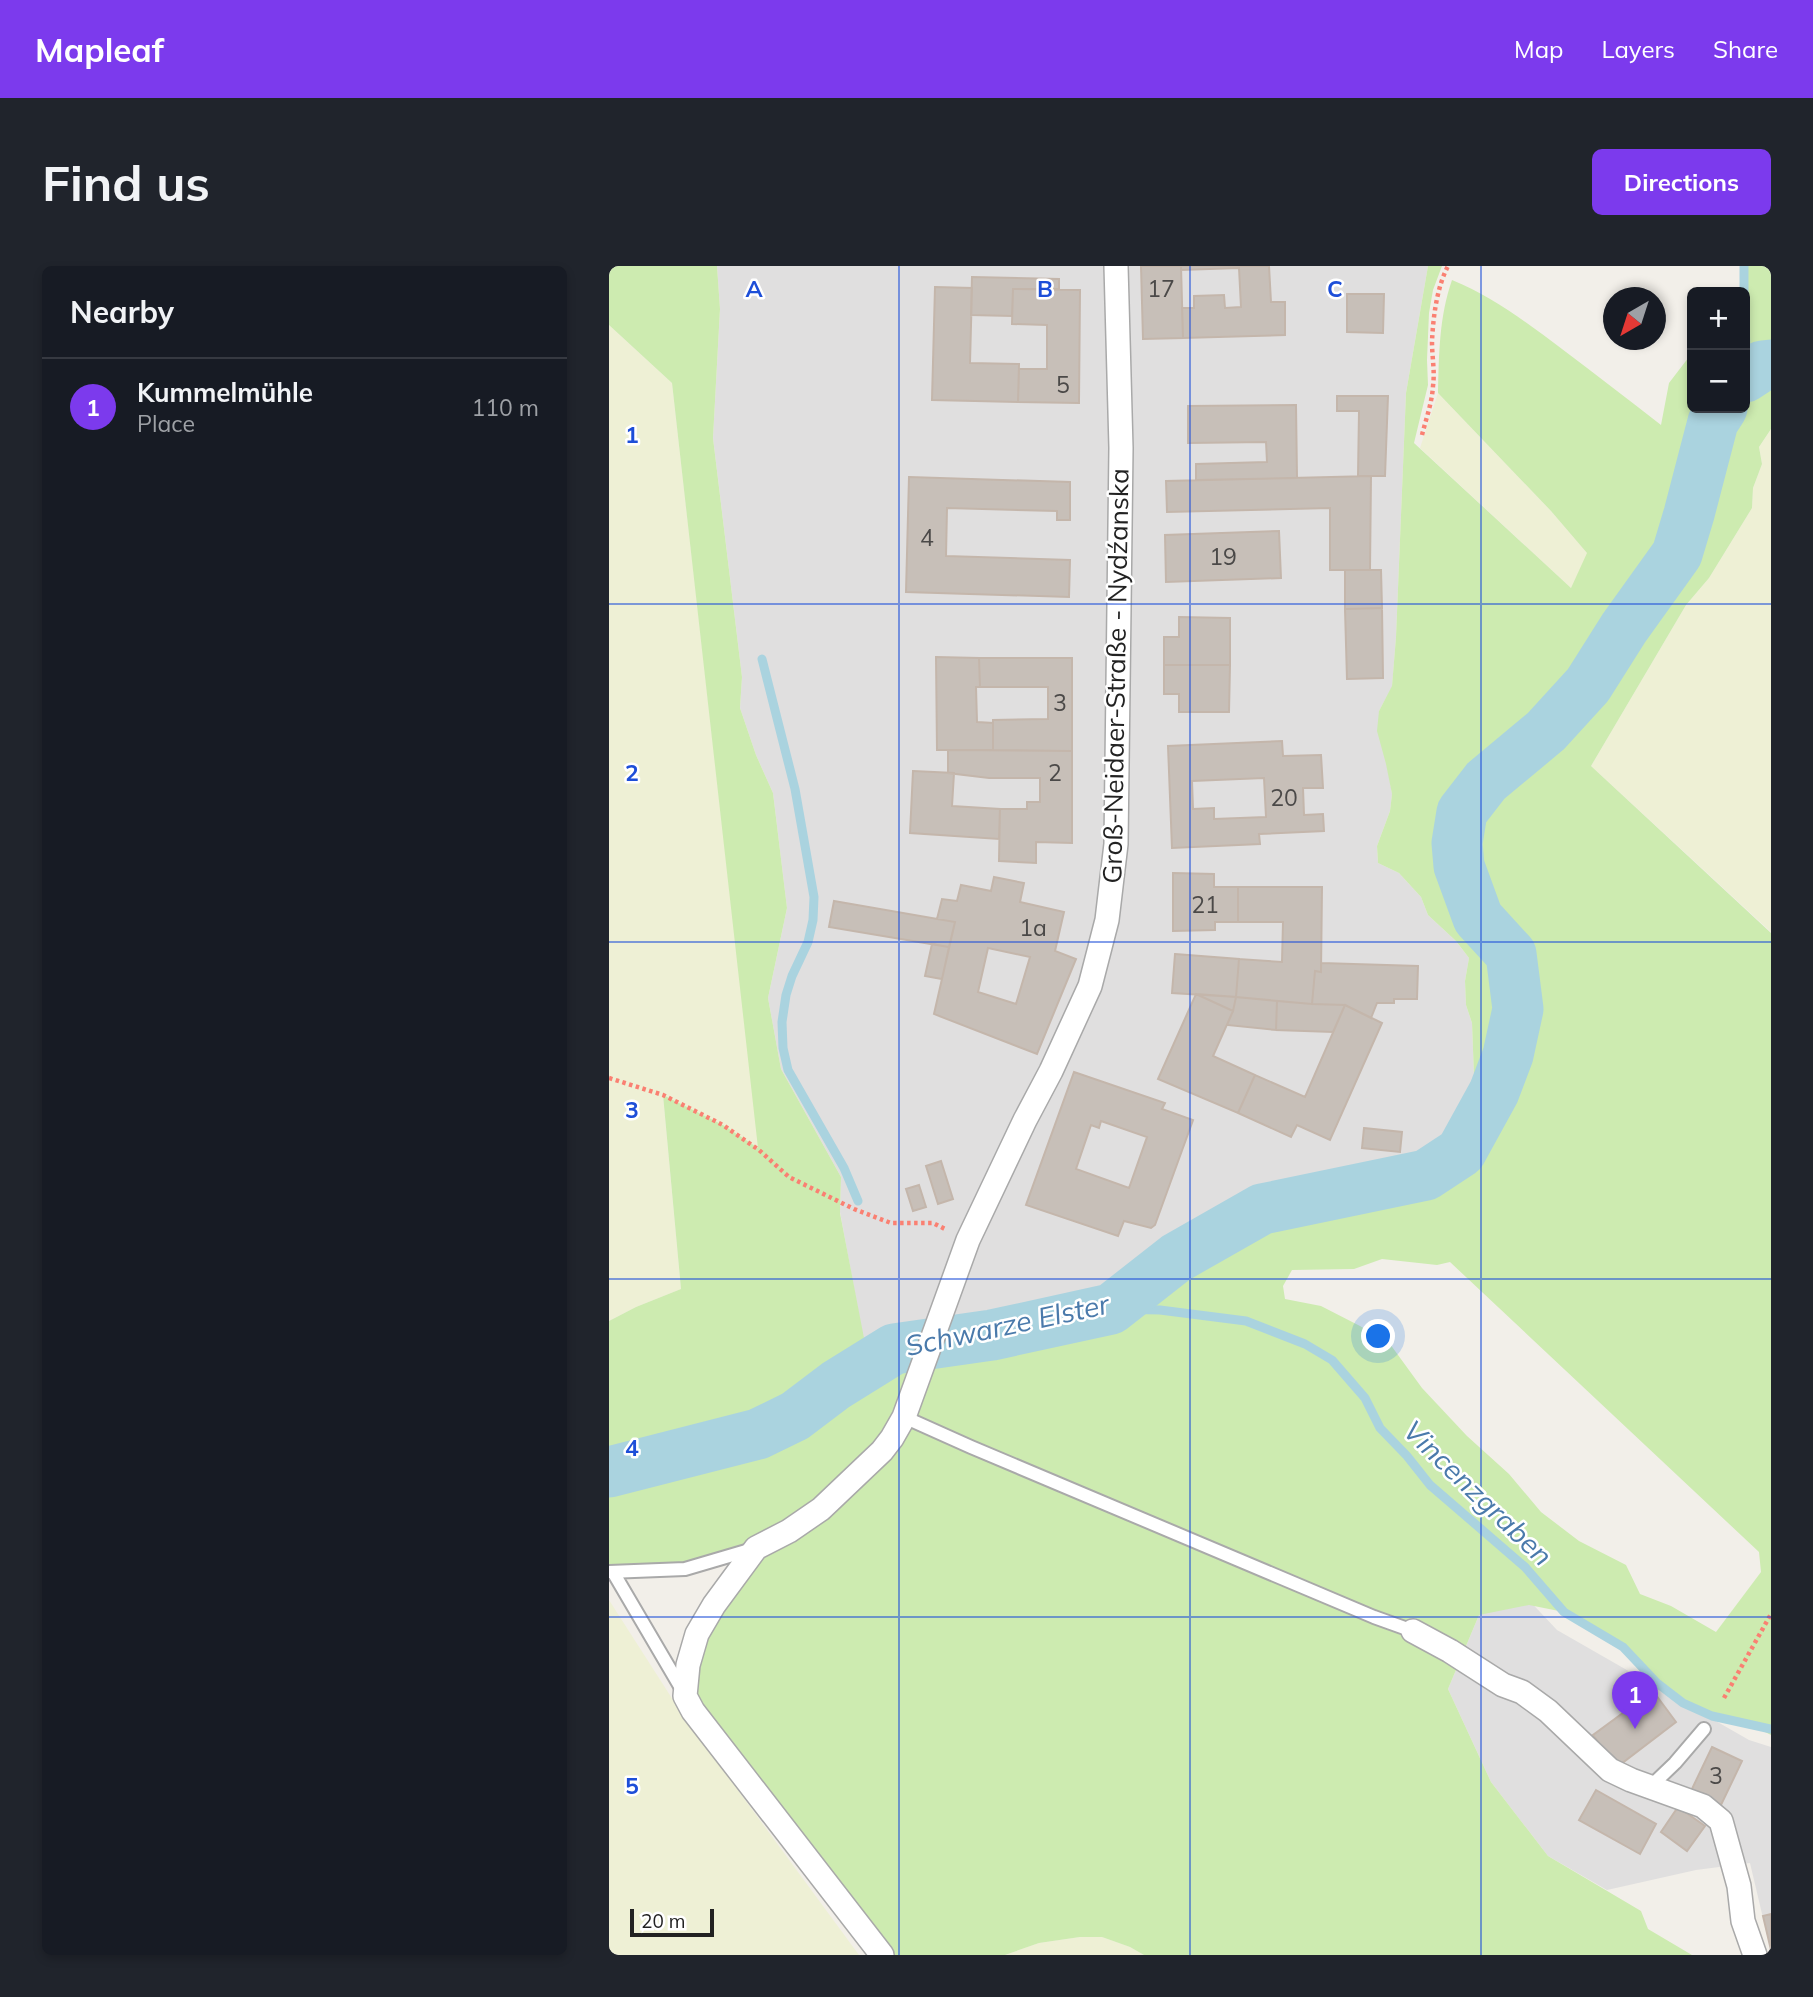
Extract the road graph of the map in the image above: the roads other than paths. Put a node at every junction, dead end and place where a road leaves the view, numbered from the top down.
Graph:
1 (1116, 266) edge
2 (904, 1417) junction
3 (756, 1548) junction
4 (611, 1572) edge
5 (1413, 1631) joint
6 (685, 1696) junction
7 (1704, 1729) dead end
8 (1651, 1786) junction
9 (882, 1955) edge
10 (1755, 1955) edge

1 - 2 street, Groß-Neidaer-Straße - Nydźanska
2 - 3 street
2 - 5 lane
3 - 4 lane
3 - 6 street
4 - 6 lane
5 - 8 street
6 - 9 street
7 - 8 lane
8 - 10 street

